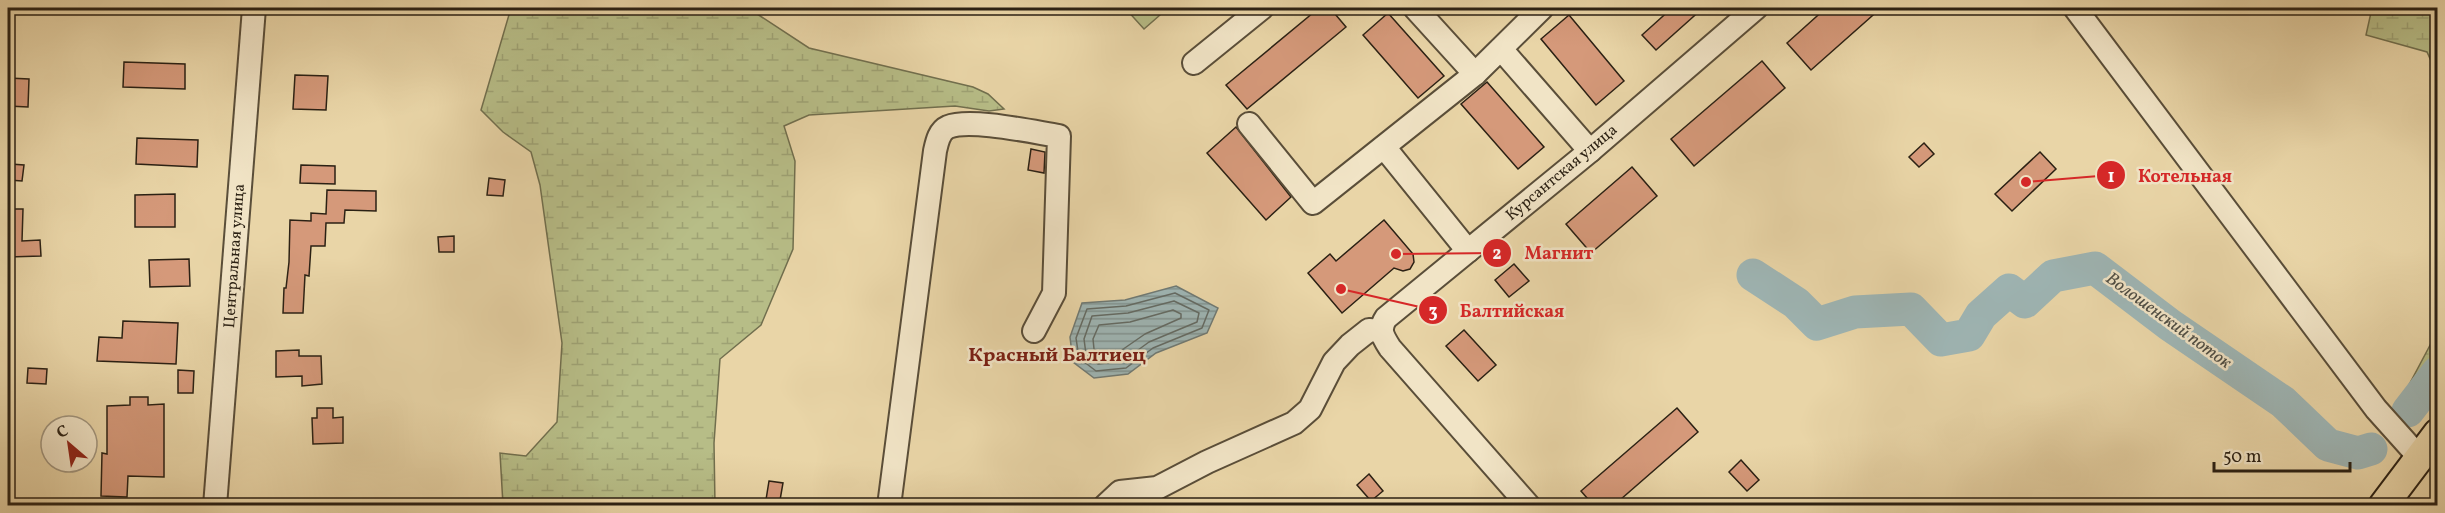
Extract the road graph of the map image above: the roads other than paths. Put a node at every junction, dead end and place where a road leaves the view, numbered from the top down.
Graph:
1 (254, 8) edge
2 (1262, 8) edge
3 (1415, 8) edge
4 (1542, 8) edge
5 (1756, 8) edge
6 (2075, 8) edge
7 (1501, 49) junction
8 (1194, 63) dead end
9 (1475, 74) junction
10 (1249, 124) dead end
11 (1384, 147) junction
12 (1590, 151) junction
13 (1468, 251) junction
14 (1381, 331) junction
15 (1034, 332) dead end
16 (2438, 433) edge
17 (2419, 458) junction
18 (215, 506) edge
19 (889, 506) edge
20 (1105, 506) edge
21 (1529, 506) edge
22 (2383, 506) edge

1 - 18 street, Центральная улица
2 - 8 street
3 - 9 street
4 - 7 street
5 - 12 street, Курсантская улица
6 - 17 street
7 - 9 street
7 - 12 street
9 - 11 street
10 - 11 street
11 - 13 street
12 - 13 street, Курсантская улица
13 - 14 street, Курсантская улица
14 - 20 street
14 - 21 street
15 - 19 street
16 - 17 main road
17 - 22 main road

